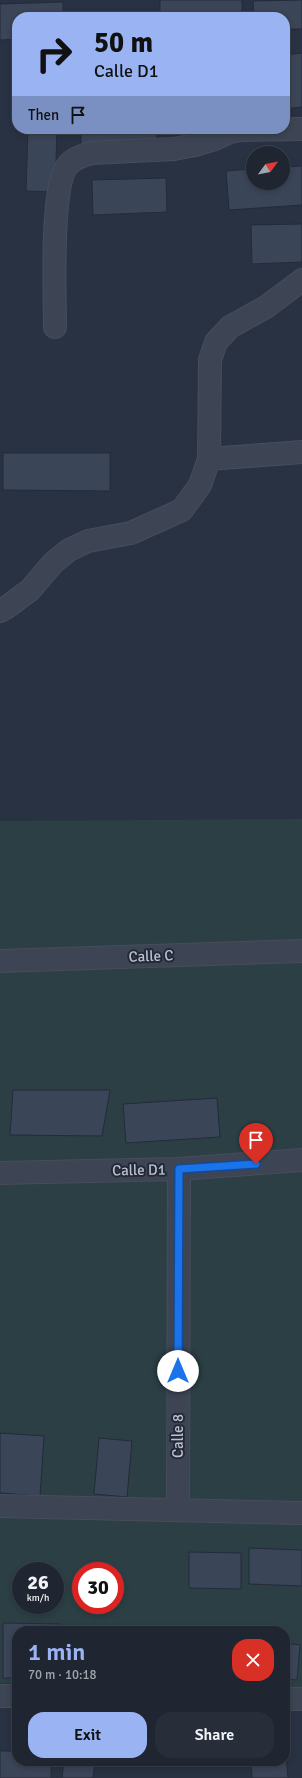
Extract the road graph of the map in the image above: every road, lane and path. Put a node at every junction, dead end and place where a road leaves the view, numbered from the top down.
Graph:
1 (290, 129) edge
2 (302, 129) edge
3 (226, 134) edge
4 (302, 280) edge
5 (55, 327) dead end
6 (302, 452) edge
7 (210, 459) junction
8 (0, 611) edge
9 (302, 951) edge
10 (0, 961) edge
11 (302, 1160) edge
12 (179, 1169) junction
13 (0, 1173) edge
14 (0, 1506) edge
15 (178, 1510) junction
16 (302, 1513) edge
17 (0, 1696) edge
18 (12, 1696) edge
19 (290, 1698) edge
20 (302, 1699) edge

1 - 2 street
3 - 5 street
4 - 7 street
6 - 7 street
7 - 8 street
9 - 10 street, Calle C
11 - 12 street, Calle D1
12 - 13 street, Calle D1
12 - 15 street, Calle 8
14 - 15 street
15 - 16 street
17 - 18 street
19 - 20 street

